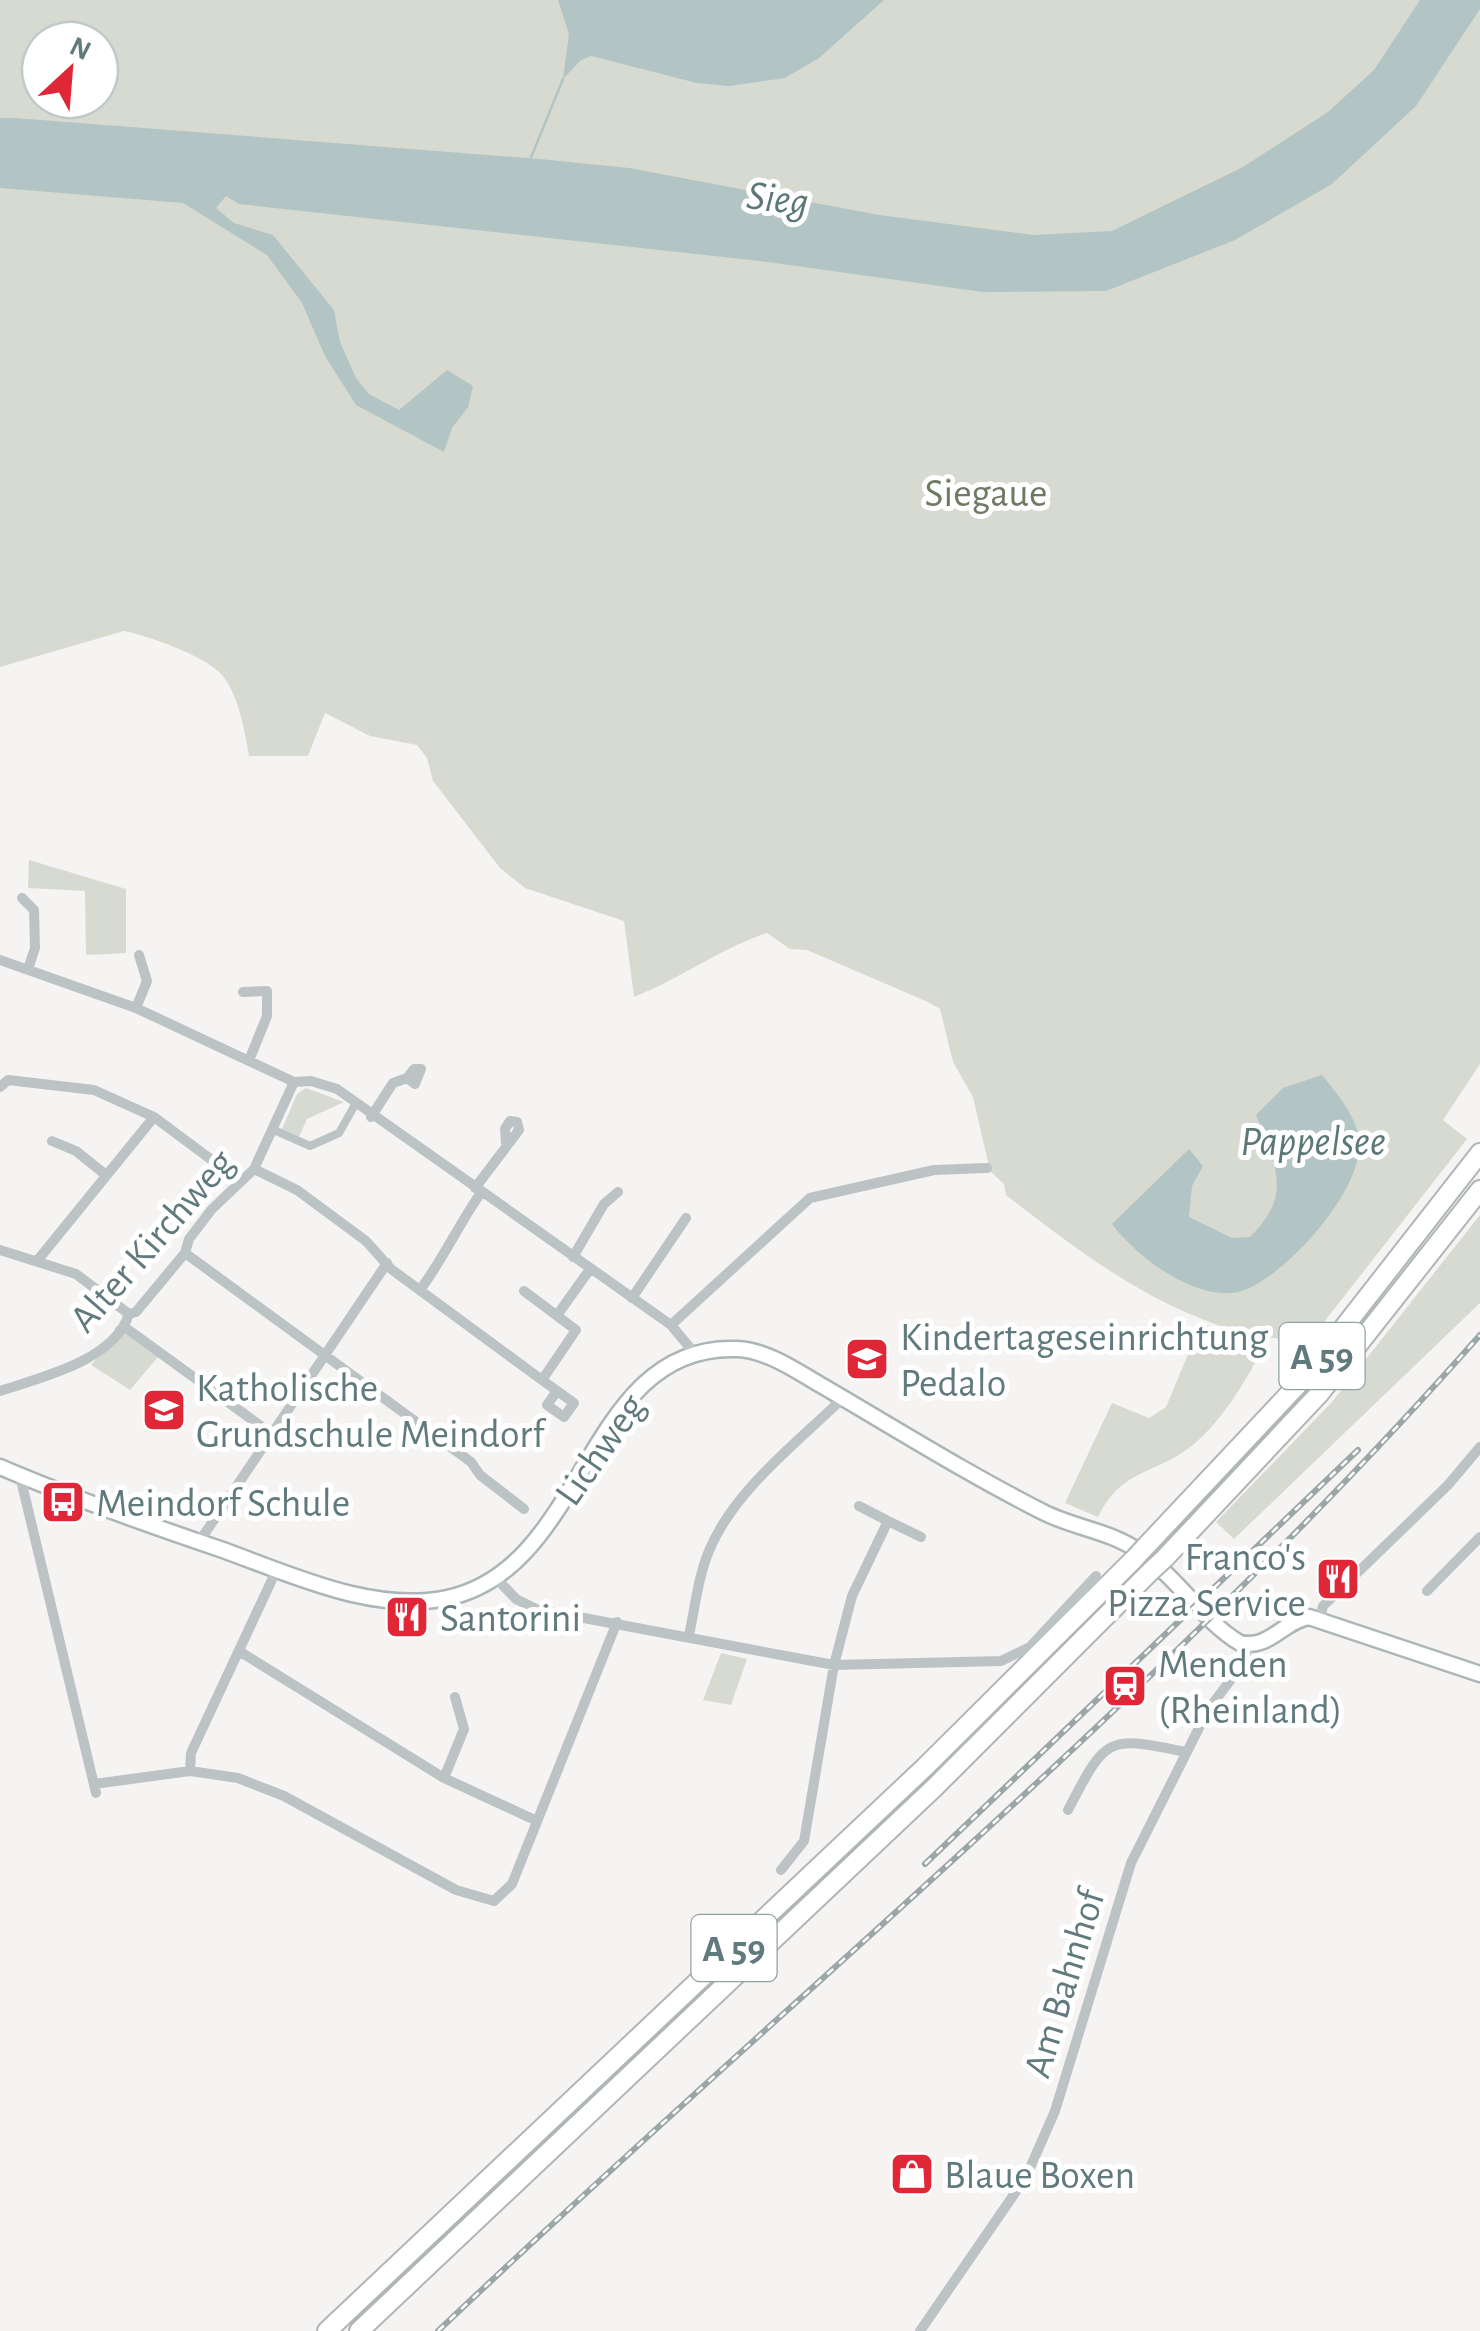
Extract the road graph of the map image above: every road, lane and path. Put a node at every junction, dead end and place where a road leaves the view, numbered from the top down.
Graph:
1 (22, 898) dead end
2 (139, 955) dead end
3 (0, 960) edge
4 (28, 969) junction
5 (243, 992) dead end
6 (136, 1008) junction
7 (250, 1058) junction
8 (407, 1078) dead end
9 (294, 1082) junction
10 (0, 1088) edge
11 (356, 1103) junction
12 (371, 1116) junction
13 (154, 1117) junction
14 (274, 1130) junction
15 (52, 1140) dead end
16 (506, 1143) dead end
17 (1480, 1152) edge
18 (986, 1168) dead end
19 (254, 1169) junction
20 (106, 1174) junction
21 (240, 1181) junction
22 (1480, 1190) edge
23 (478, 1191) junction
24 (618, 1192) dead end
25 (686, 1218) dead end
26 (0, 1250) edge
27 (185, 1253) junction
28 (573, 1257) junction
29 (37, 1261) junction
30 (386, 1263) junction
31 (590, 1269) junction
32 (420, 1290) junction
33 (524, 1291) dead end
34 (632, 1298) junction
35 (130, 1314) junction
36 (558, 1314) junction
37 (671, 1325) junction
38 (119, 1330) junction
39 (324, 1352) junction
40 (696, 1354) junction
41 (542, 1380) junction
42 (0, 1391) edge
43 (557, 1391) dead end
44 (843, 1398) junction
45 (269, 1432) junction
46 (1480, 1448) edge
47 (0, 1467) edge
48 (20, 1476) junction
49 (858, 1506) dead end
50 (524, 1509) dead end
51 (888, 1521) junction
52 (921, 1536) dead end
53 (1480, 1537) edge
54 (199, 1542) junction
55 (1466, 1550) junction
56 (1480, 1556) edge
57 (277, 1568) junction
58 (1096, 1576) dead end
59 (496, 1578) junction
60 (1427, 1591) dead end
61 (1320, 1619) junction
62 (618, 1622) junction
63 (689, 1635) junction
64 (1248, 1645) junction
65 (240, 1651) junction
66 (834, 1665) junction
67 (1480, 1674) edge
68 (455, 1697) dead end
69 (1186, 1752) junction
70 (190, 1771) junction
71 (444, 1778) junction
72 (1068, 1810) dead end
73 (536, 1821) junction
74 (781, 1870) dead end
75 (327, 2331) edge
76 (359, 2331) edge
77 (920, 2331) edge

1 - 4 street
2 - 6 street
3 - 4 street
4 - 6 street
5 - 7 street
6 - 7 street
7 - 9 street
8 - 12 street
9 - 11 street
9 - 14 street, Alter Kirchweg
10 - 13 street
11 - 12 street
11 - 14 street, Alter Kirchweg
12 - 23 street
13 - 20 street
13 - 21 street
14 - 19 street, Alter Kirchweg
15 - 20 street
16 - 23 street
17 - 75 highway, A 59
18 - 37 street
19 - 21 street, Alter Kirchweg
19 - 30 street
20 - 29 street
21 - 27 street, Alter Kirchweg
22 - 76 highway, A 59, bridge
23 - 28 street
23 - 32 street
24 - 28 street
25 - 34 street
26 - 29 street
27 - 35 street, Alter Kirchweg
27 - 39 street
28 - 31 street
29 - 35 street
30 - 32 street
30 - 39 street
31 - 34 street
31 - 36 street
32 - 41 street
33 - 36 street
34 - 37 street
35 - 38 street, Alter Kirchweg
36 - 41 street
37 - 40 street
38 - 42 street, Alter Kirchweg
38 - 45 street
39 - 45 street
39 - 50 street
40 - 44 main road
40 - 59 main road, Lichweg
41 - 43 street
44 - 63 street
44 - 64 main road
45 - 54 street
46 - 61 street
47 - 48 main road, Lichweg
48 - 54 main road, Lichweg
48 - 70 street
49 - 51 street
51 - 52 street
51 - 66 street
53 - 55 street
54 - 57 main road, Lichweg
55 - 56 street
55 - 60 street
57 - 59 main road, Lichweg
57 - 65 street
58 - 66 street
59 - 62 street
61 - 64 main road
61 - 67 main road
62 - 63 street
62 - 73 street
63 - 66 street
64 - 69 street, Am Bahnhof
65 - 70 street
65 - 71 street
66 - 74 street
68 - 71 street
69 - 72 street
69 - 77 street, Am Bahnhof
70 - 73 street
71 - 73 street

